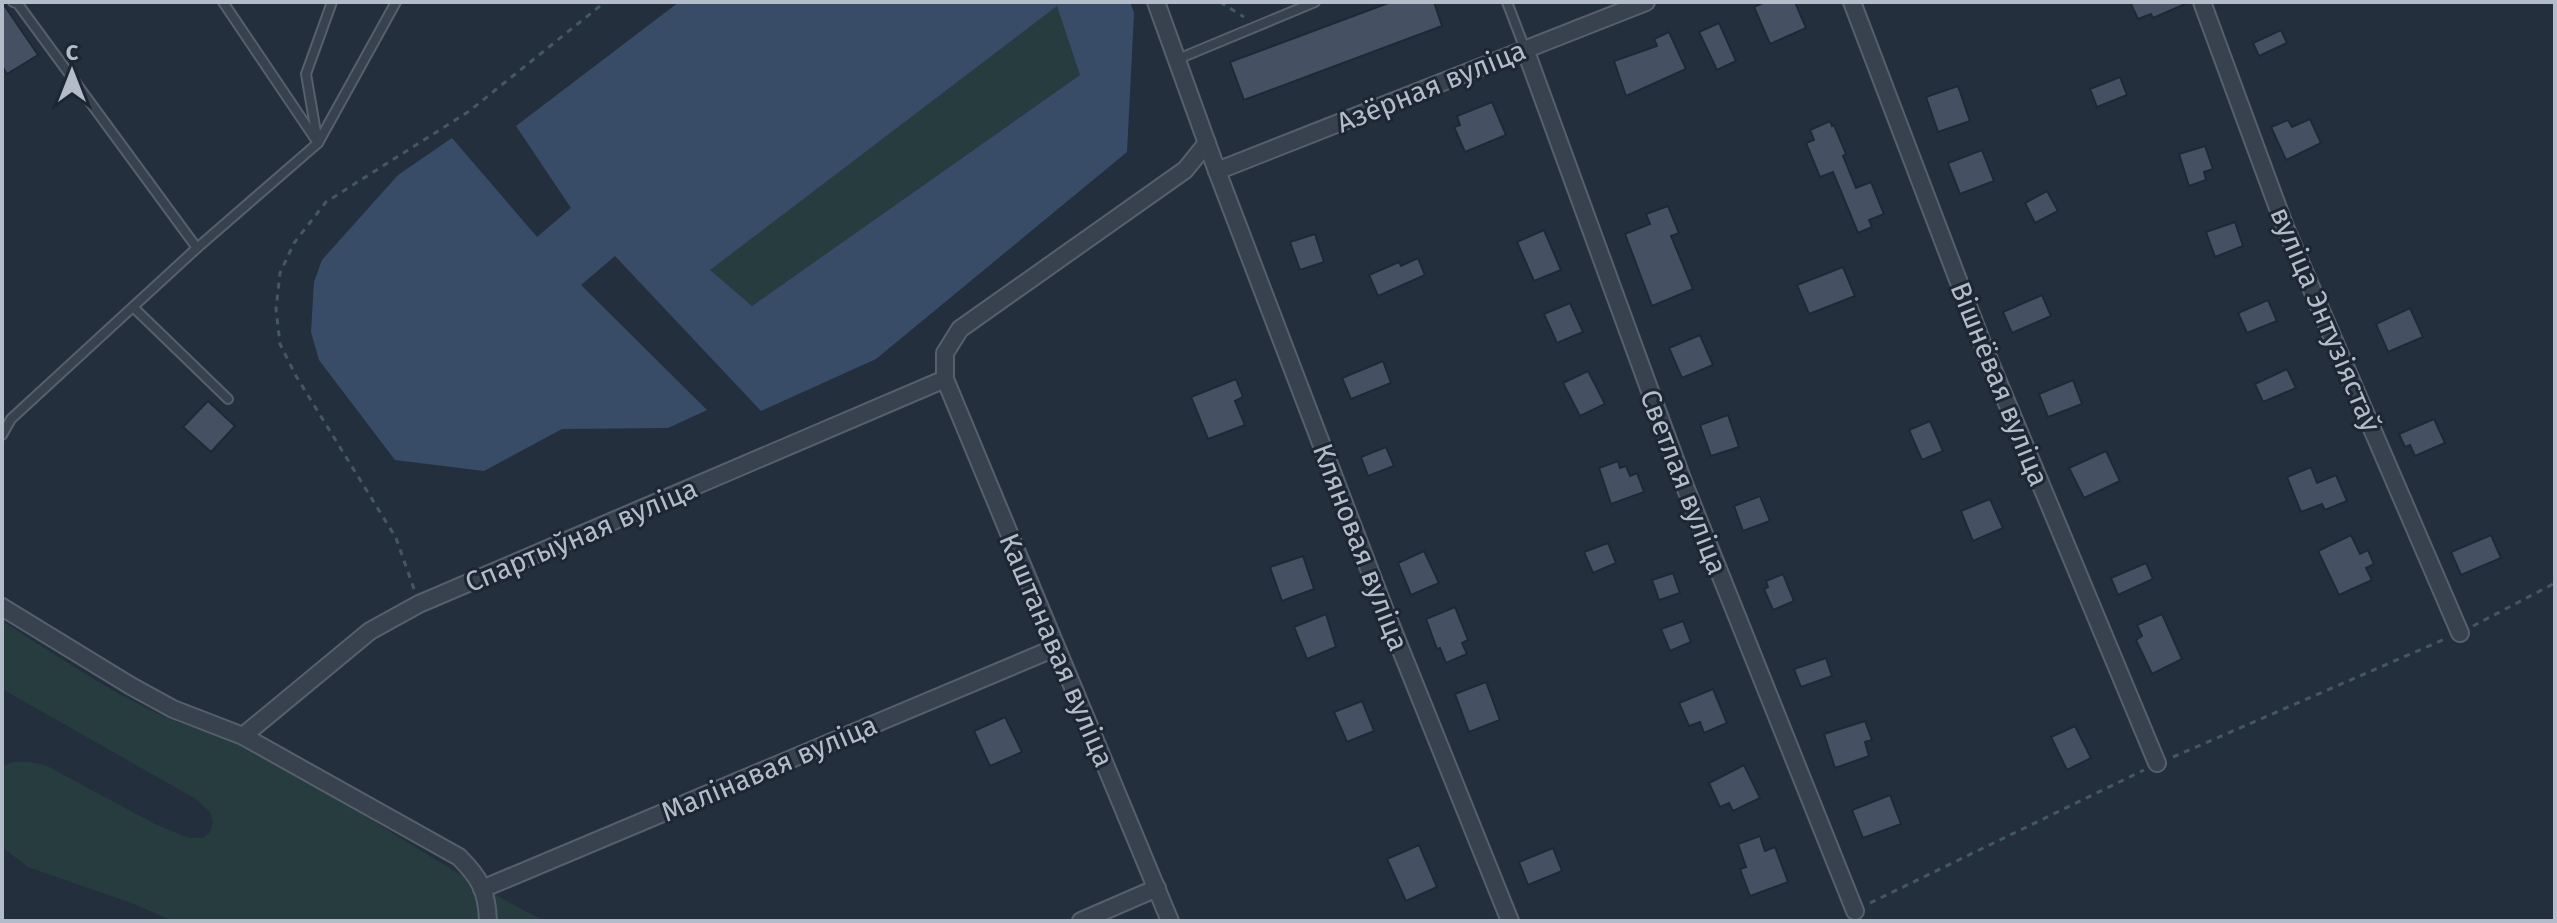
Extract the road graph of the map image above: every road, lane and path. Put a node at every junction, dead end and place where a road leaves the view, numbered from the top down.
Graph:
1 (13, 2) edge
2 (223, 2) edge
3 (332, 2) edge
4 (396, 2) edge
5 (605, 2) edge
6 (1156, 2) edge
7 (1220, 2) edge
8 (1315, 2) edge
9 (1507, 2) edge
10 (1646, 2) edge
11 (1852, 2) edge
12 (2202, 2) edge
13 (1257, 26) junction
14 (1525, 49) junction
15 (1178, 59) junction
16 (318, 143) junction
17 (1207, 143) junction
18 (1217, 171) junction
19 (197, 248) junction
20 (133, 307) junction
21 (945, 379) junction
22 (228, 399) dead end
23 (2, 435) edge
24 (2555, 583) edge
25 (419, 604) junction
26 (2, 607) edge
27 (2460, 633) junction
28 (1055, 648) junction
29 (243, 736) junction
30 (2157, 763) junction
31 (1157, 888) junction
32 (482, 889) junction
33 (1855, 911) joint
34 (488, 921) edge
35 (1081, 921) edge
36 (1170, 921) edge
37 (1510, 921) edge

1 - 19 lane
2 - 16 lane
3 - 16 lane
4 - 16 lane
5 - 25 path
6 - 15 street, Кляновая вуліца
7 - 13 path
8 - 13 lane
9 - 14 lane
10 - 14 street, Азёрная вуліца
11 - 30 street, Вішнёвая вуліца
12 - 27 street, вуліца Энтузіястаў
13 - 15 lane
14 - 18 street, Азёрная вуліца
14 - 33 street, Светлая вуліца
15 - 17 street, Кляновая вуліца
16 - 19 lane
17 - 18 street, Кляновая вуліца
17 - 21 street
18 - 37 street, Кляновая вуліца
19 - 20 lane
20 - 22 lane
20 - 23 lane
21 - 25 street, Спартыўная вуліца
21 - 28 street, Каштанавая вуліца
24 - 27 path
25 - 29 street, Спартыўная вуліца
26 - 29 street
27 - 30 path
28 - 31 street, Каштанавая вуліца
28 - 32 street, Малінавая вуліца
29 - 32 street
30 - 33 path
31 - 35 street
31 - 36 street, Каштанавая вуліца
32 - 34 street

